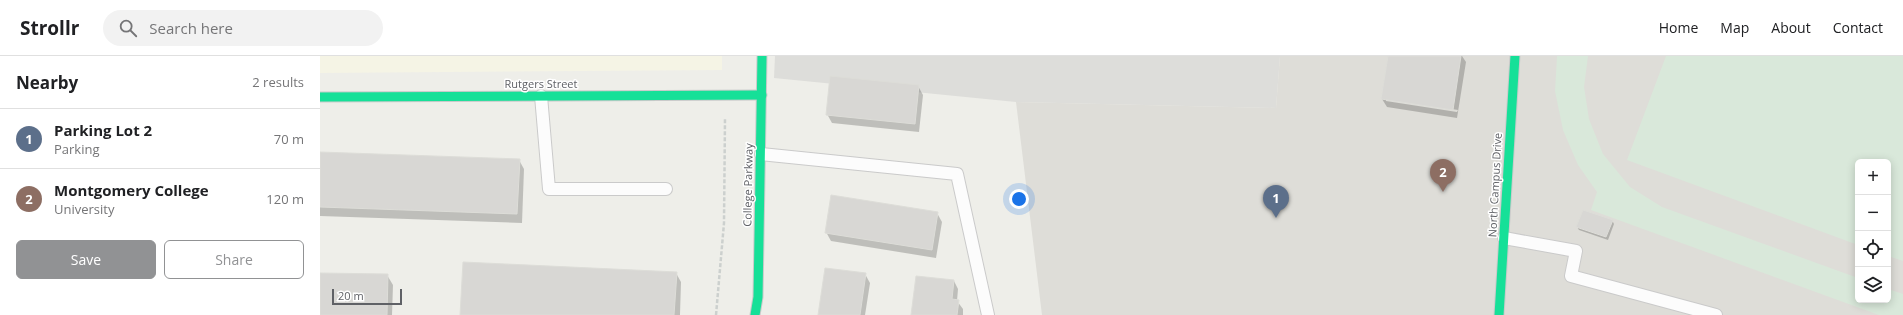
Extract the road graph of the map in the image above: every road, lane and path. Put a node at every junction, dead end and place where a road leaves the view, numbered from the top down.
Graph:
1 (762, 56) edge
2 (1514, 56) edge
3 (725, 95) junction
4 (762, 95) junction
5 (541, 96) junction
6 (320, 97) edge
7 (761, 154) junction
8 (666, 189) dead end
9 (1504, 238) junction
10 (716, 315) edge
11 (755, 315) edge
12 (988, 315) edge
13 (1499, 315) edge
14 (1716, 315) edge

1 - 4 street, College Parkway
2 - 9 street, North Campus Drive
3 - 4 street, Rutgers Street
3 - 5 street, Rutgers Street
3 - 10 path
4 - 7 street, College Parkway
5 - 6 street, Rutgers Street
5 - 8 lane
7 - 11 street, College Parkway
7 - 12 lane
9 - 13 street, North Campus Drive
9 - 14 lane

